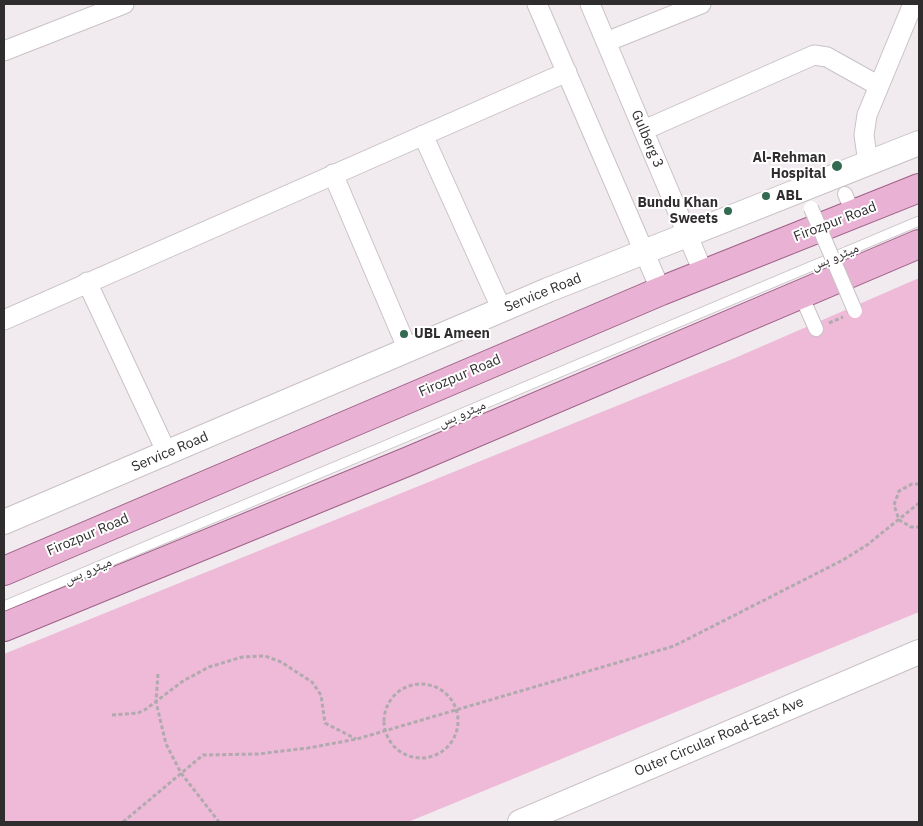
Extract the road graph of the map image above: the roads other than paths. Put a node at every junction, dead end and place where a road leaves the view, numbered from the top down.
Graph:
1 (124, 4) edge
2 (537, 4) edge
3 (590, 4) edge
4 (701, 4) edge
5 (913, 4) edge
6 (606, 42) junction
7 (4, 51) edge
8 (567, 72) junction
9 (879, 86) junction
10 (644, 130) junction
11 (424, 135) junction
12 (919, 142) edge
13 (868, 164) junction
14 (333, 174) junction
15 (919, 188) edge
16 (811, 208) dead end
17 (919, 221) edge
18 (688, 236) junction
19 (919, 244) edge
20 (645, 253) junction
21 (704, 274) junction
22 (88, 282) junction
23 (661, 291) junction
24 (800, 295) junction
25 (502, 310) junction
26 (855, 311) road end
27 (4, 320) edge
28 (816, 329) road end
29 (408, 350) junction
30 (167, 453) junction
31 (4, 522) edge
32 (4, 571) edge
33 (4, 606) edge
34 (4, 627) edge
35 (919, 652) edge
36 (520, 822) edge

1 - 7 street
2 - 8 street
3 - 6 street, Gulberg 3
4 - 6 street
5 - 9 street
6 - 10 street, Gulberg 3
8 - 11 street
8 - 20 street
9 - 10 street
9 - 13 street
10 - 18 street, Gulberg 3
11 - 14 street
11 - 25 street
12 - 13 street, Service Road
13 - 18 street, Service Road
14 - 22 street
14 - 29 street
15 - 21 main road, Firozpur Road
16 - 26 street, bridge
17 - 33 lane, میٹرو بس
18 - 20 street, Service Road
18 - 21 street, Gulberg 3
19 - 24 main road
20 - 23 street
20 - 25 street, Service Road
21 - 23 main road, Firozpur Road
22 - 27 street
22 - 30 street
23 - 32 main road, Firozpur Road
24 - 28 street
24 - 34 main road
25 - 29 street, Service Road
29 - 30 street, Service Road
30 - 31 street, Service Road
35 - 36 street, Outer Circular Road-East Ave

